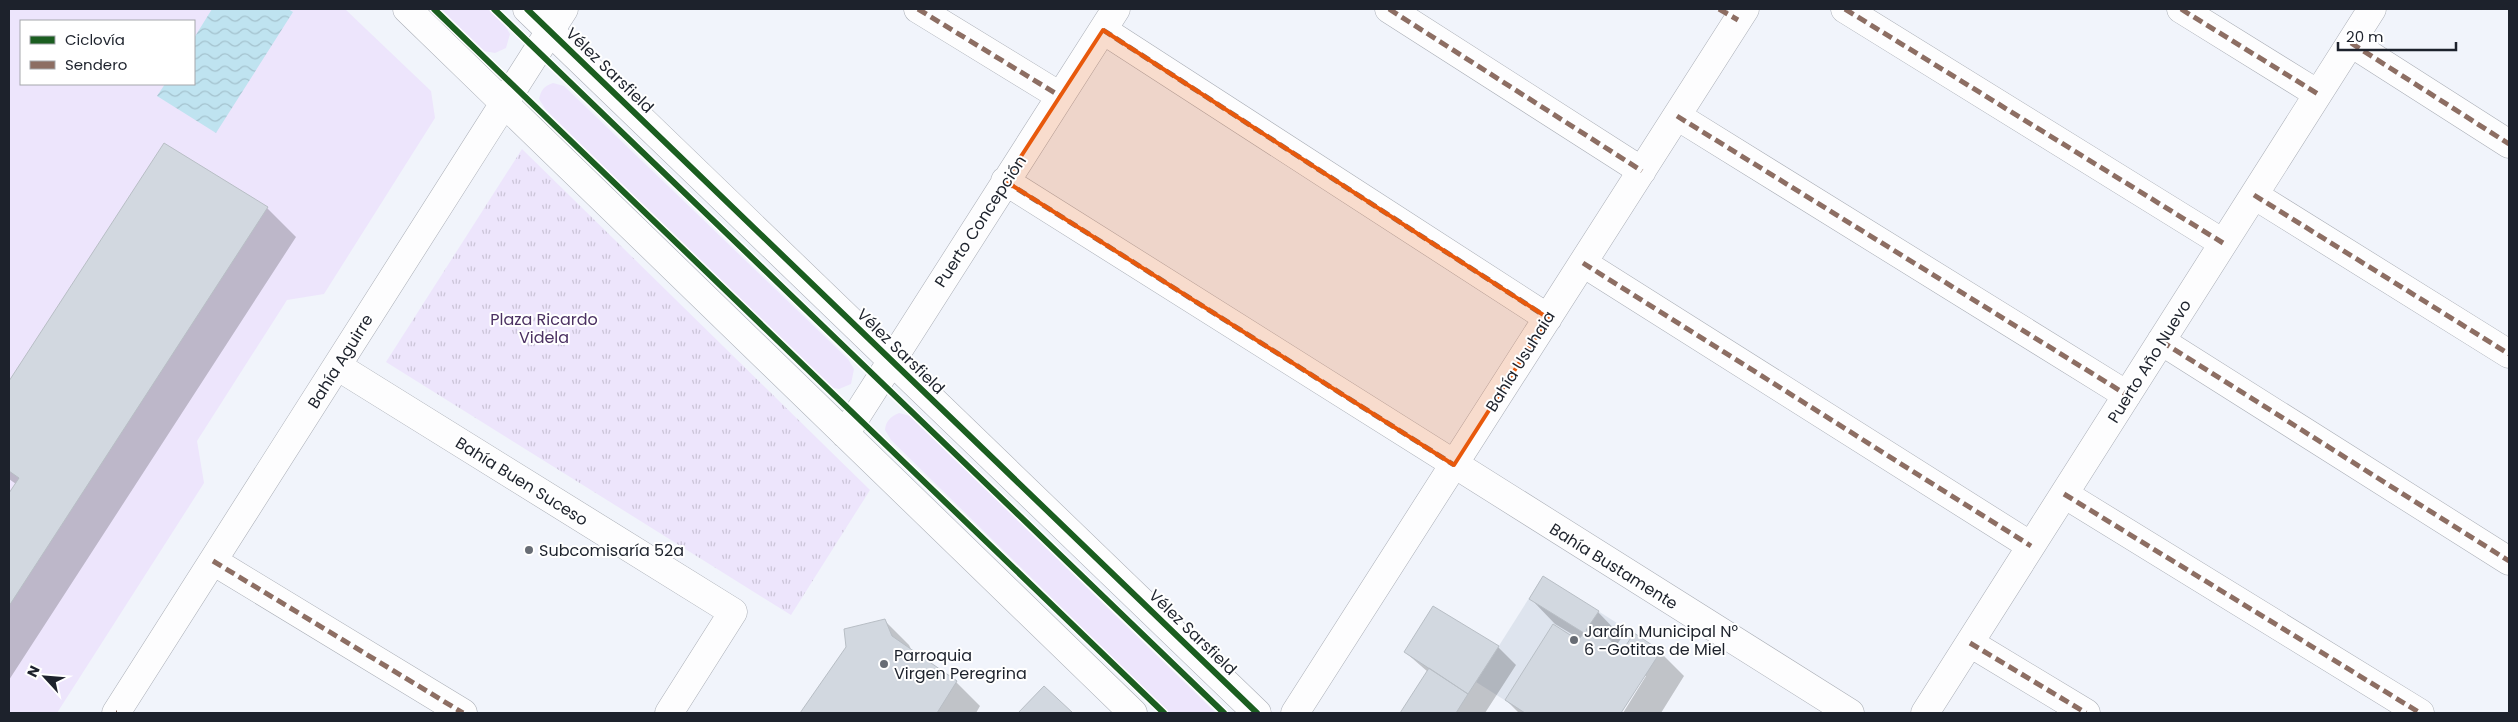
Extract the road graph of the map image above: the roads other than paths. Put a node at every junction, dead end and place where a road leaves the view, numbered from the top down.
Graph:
1 (408, 9) edge
2 (527, 9) edge
3 (918, 9) edge
4 (1389, 9) edge
5 (1845, 9) edge
6 (2180, 9) edge
7 (2372, 9) edge
8 (1734, 13) edge
9 (1109, 19) edge
10 (557, 20) edge
11 (2351, 43) junction
12 (2318, 94) junction
13 (1060, 96) junction
14 (504, 102) junction
15 (1677, 116) junction
16 (2509, 144) edge
17 (1642, 171) junction
18 (1005, 181) junction
19 (2254, 195) junction
20 (2223, 243) junction
21 (1583, 263) junction
22 (1548, 318) junction
23 (2161, 341) junction
24 (2509, 354) edge
25 (891, 361) junction
26 (337, 366) junction
27 (2127, 395) junction
28 (845, 434) junction
29 (1454, 466) junction
30 (2064, 494) junction
31 (2031, 546) junction
32 (213, 561) junction
33 (2509, 561) edge
34 (1970, 642) junction
35 (117, 713) edge
36 (463, 713) edge
37 (669, 713) edge
38 (1133, 713) edge
39 (1257, 713) edge
40 (1295, 713) edge
41 (1850, 713) edge
42 (1925, 713) edge
43 (2086, 713) edge
44 (2420, 713) edge

1 - 14 street
2 - 10 street, Vélez Sarsfield
3 - 13 street
4 - 17 street
5 - 20 street
6 - 12 street
7 - 11 street, Puerto Año Nuevo
8 - 15 street, Bahía Usuhaia
9 - 13 street, Puerto Concepción
9 - 22 street
10 - 14 street, Bahía Aguirre
10 - 25 street, Vélez Sarsfield
11 - 12 street, Puerto Año Nuevo
11 - 16 street
12 - 19 street, Puerto Año Nuevo
13 - 18 street, Puerto Concepción
14 - 26 street, Bahía Aguirre
14 - 28 street
15 - 17 street, Bahía Usuhaia
15 - 27 street
17 - 21 street, Bahía Usuhaia
18 - 25 street, Puerto Concepción
18 - 29 street, Bahía Bustamente
19 - 20 street, Puerto Año Nuevo
19 - 24 street
20 - 23 street, Puerto Año Nuevo
21 - 22 street, Bahía Usuhaia
21 - 31 street
22 - 29 street, Bahía Usuhaia
23 - 27 street, Puerto Año Nuevo
23 - 33 street
25 - 28 street, Puerto Concepción
25 - 39 street, Vélez Sarsfield
26 - 32 street, Bahía Aguirre
26 - 37 street, Bahía Buen Suceso
27 - 30 street, Puerto Año Nuevo
28 - 38 street
29 - 40 street, Bahía Usuhaia
29 - 41 street, Bahía Bustamente
30 - 31 street, Puerto Año Nuevo
30 - 44 street
31 - 34 street, Puerto Año Nuevo
32 - 35 street, Bahía Aguirre
32 - 36 street
34 - 42 street, Puerto Año Nuevo
34 - 43 street

